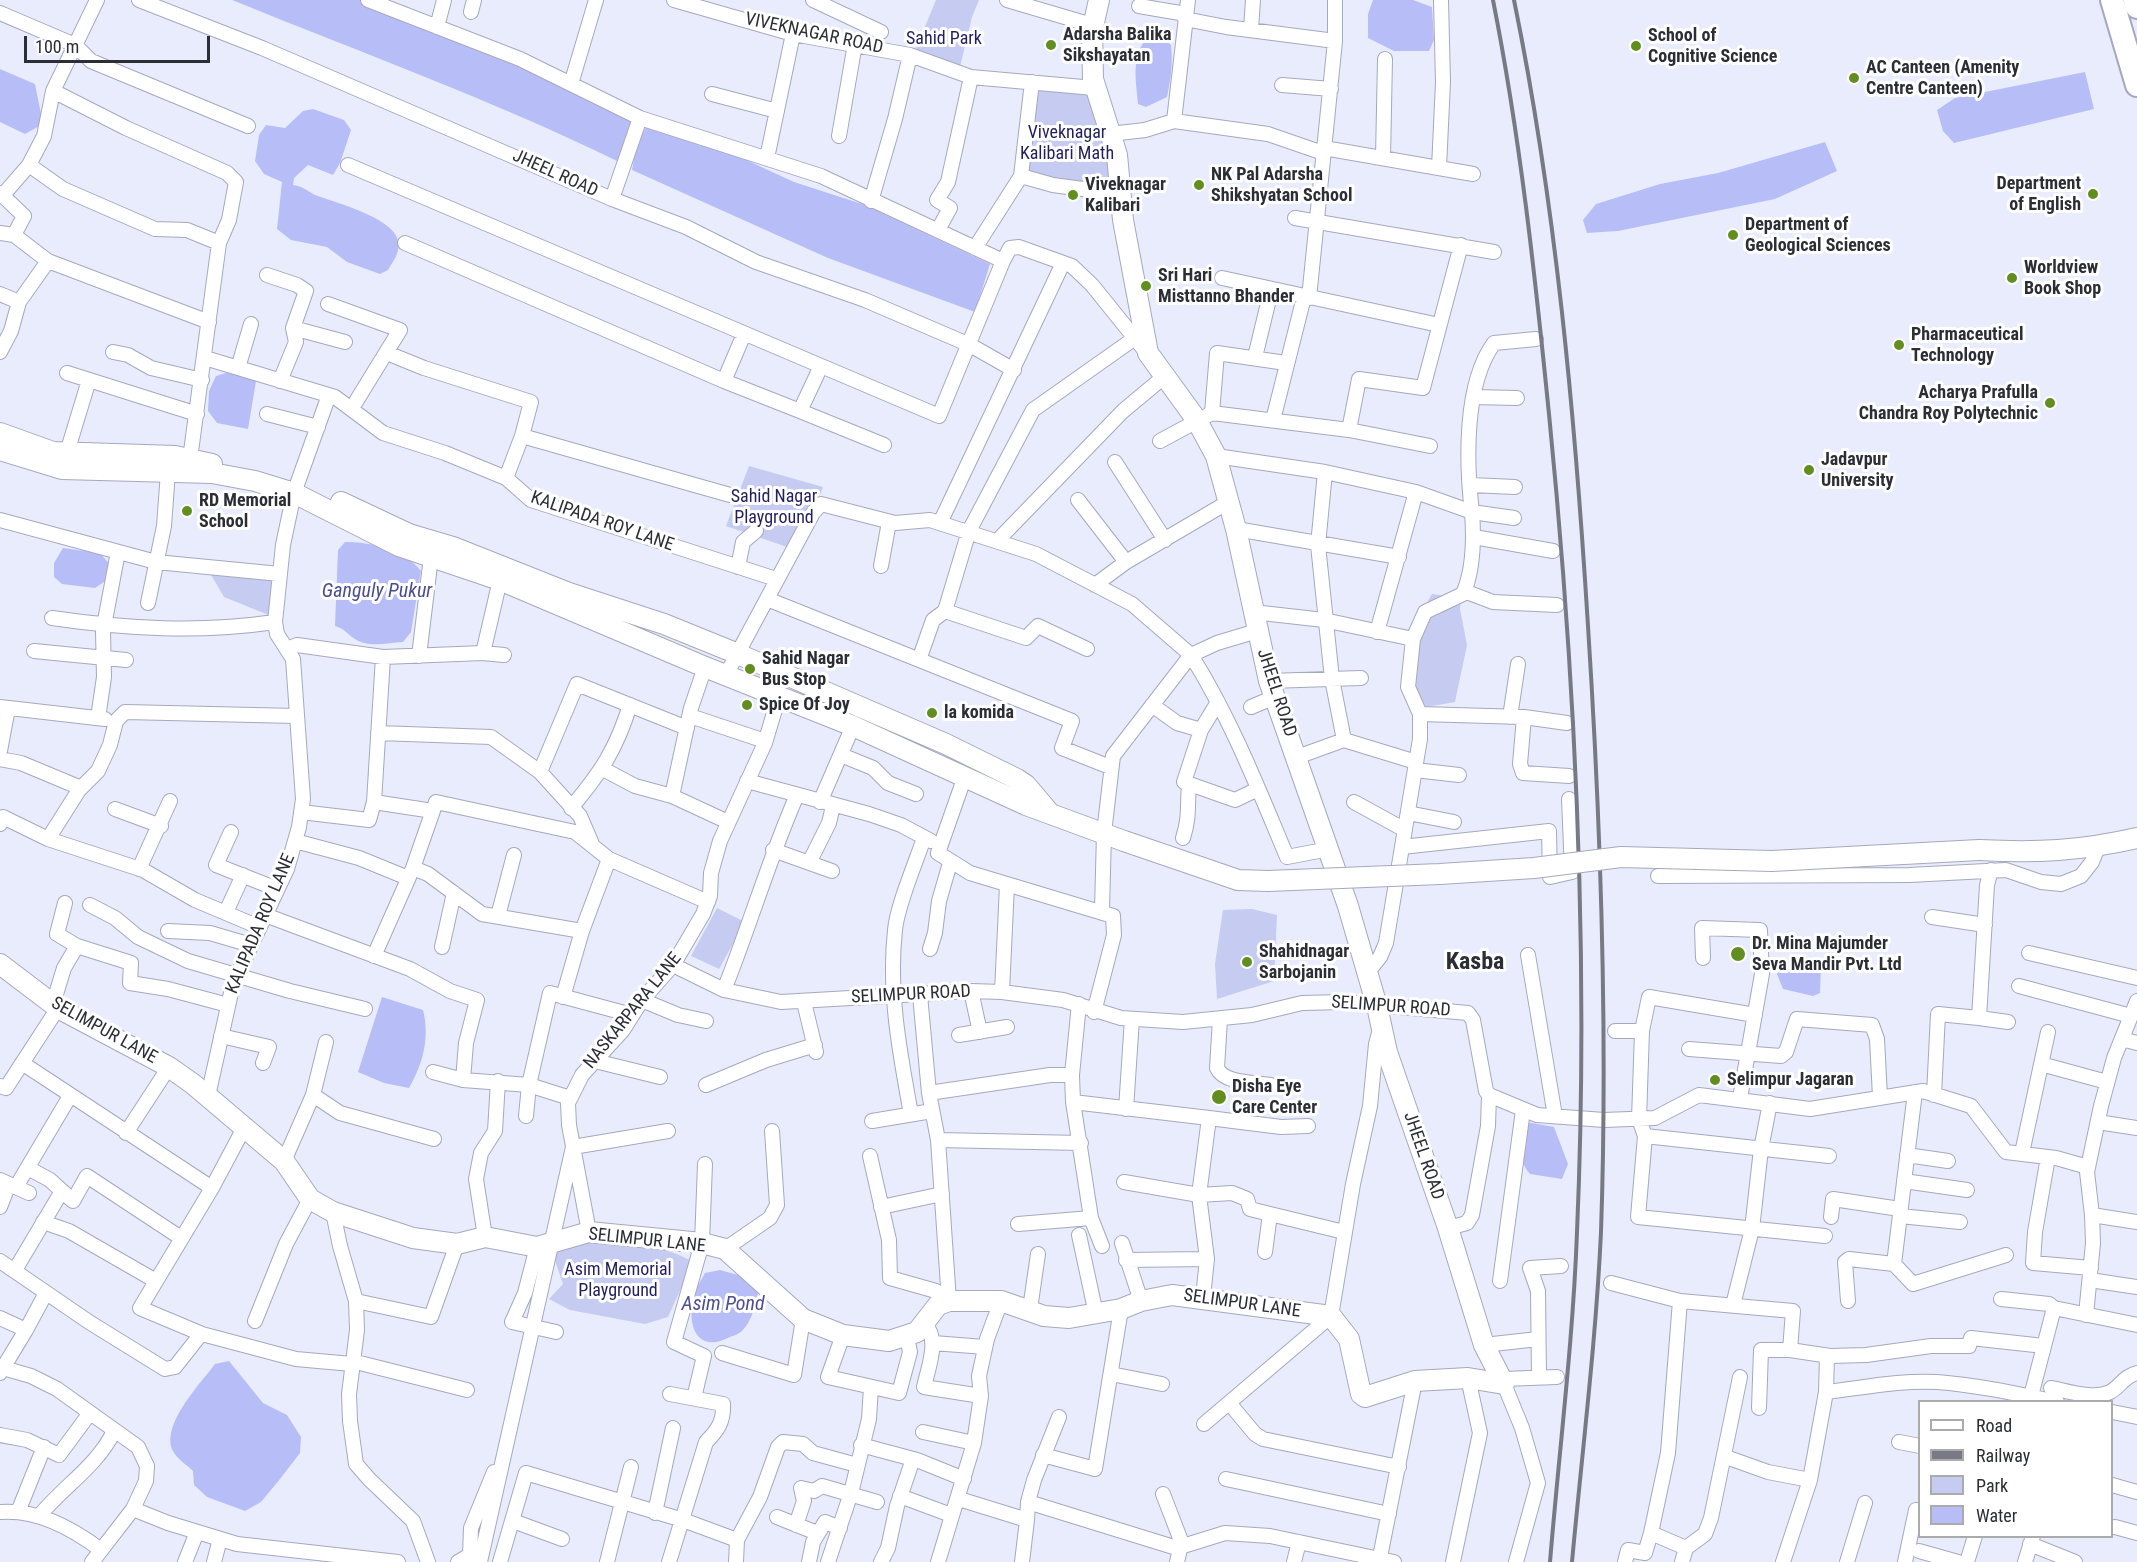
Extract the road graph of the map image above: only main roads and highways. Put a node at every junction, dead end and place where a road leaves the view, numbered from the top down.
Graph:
1 (1099, 0) edge
2 (2112, 0) edge
3 (2135, 0) edge
4 (2137, 7) edge
5 (2137, 85) edge
6 (1, 449) edge
7 (61, 458) junction
8 (296, 487) junction
9 (1048, 812) junction
10 (2137, 838) edge
11 (0, 964) edge
12 (1468, 1378) joint

1 - 12 main road, JHEEL ROAD
2 - 5 main road
3 - 4 main road
6 - 7 main road
6 - 7 main road
7 - 8 main road
7 - 8 main road
8 - 9 main road
8 - 9 main road
9 - 10 main road, bridge
11 - 12 main road, SELIMPUR LANE

